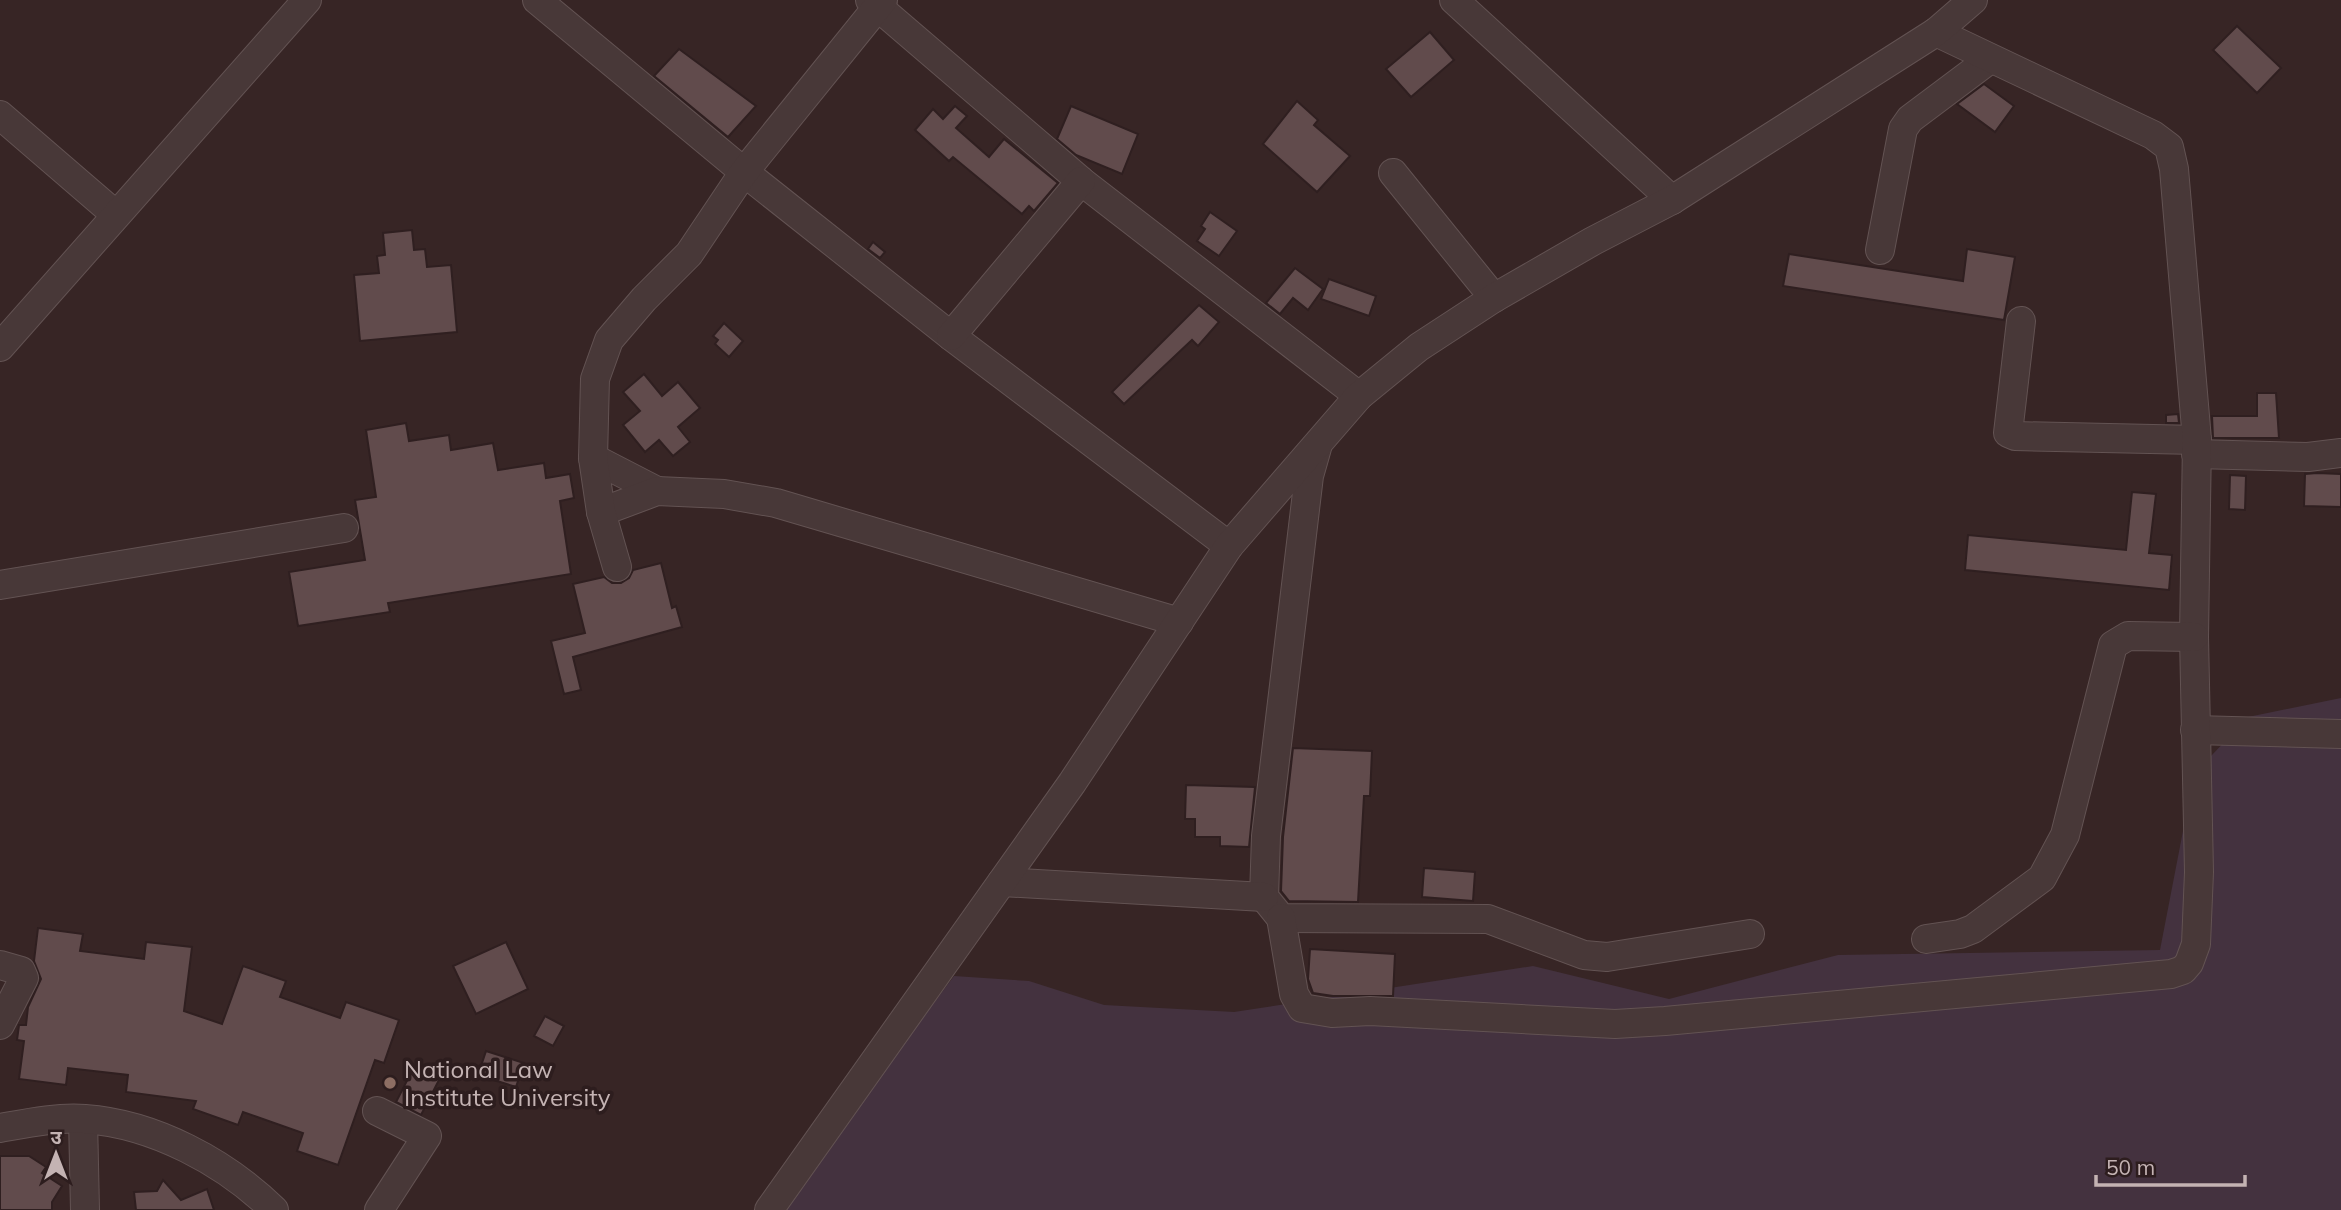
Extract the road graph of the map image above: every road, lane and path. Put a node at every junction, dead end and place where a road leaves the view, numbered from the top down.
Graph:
1 (307, 0) edge
2 (537, 0) edge
3 (1454, 0) edge
4 (1973, 0) edge
5 (877, 2) edge
6 (1937, 32) junction
7 (1990, 59) junction
8 (0, 115) edge
9 (744, 172) junction
10 (1393, 173) dead end
11 (1081, 181) junction
12 (1672, 200) junction
13 (116, 215) junction
14 (1880, 250) dead end
15 (1494, 298) junction
16 (2021, 321) dead end
17 (951, 336) junction
18 (0, 347) edge
19 (1359, 396) junction
20 (1319, 442) junction
21 (2196, 447) junction
22 (2341, 453) edge
23 (593, 458) junction
24 (657, 491) junction
25 (601, 512) junction
26 (344, 528) dead end
27 (1230, 546) junction
28 (618, 567) dead end
29 (0, 585) edge
30 (1179, 622) junction
31 (2194, 638) junction
32 (2195, 730) junction
33 (2341, 734) edge
34 (1002, 882) junction
35 (1273, 908) junction
36 (1750, 934) dead end
37 (1926, 939) dead end
38 (0, 965) edge
39 (0, 1024) edge
40 (377, 1111) dead end
41 (83, 1119) junction
42 (0, 1128) edge
43 (85, 1210) edge
44 (274, 1210) edge
45 (379, 1210) edge
46 (769, 1210) edge

1 - 13 street
2 - 9 street
3 - 12 street
4 - 6 street
5 - 9 street
5 - 11 street
6 - 7 street
6 - 12 street
7 - 14 street
7 - 21 street
8 - 13 street
9 - 17 street
9 - 23 street
10 - 15 street
11 - 17 street
11 - 19 street
12 - 15 street
13 - 18 street
15 - 19 street
16 - 21 street
17 - 27 street
19 - 20 street
20 - 27 street
20 - 35 street
21 - 22 street
21 - 31 street
23 - 24 street
23 - 25 street
24 - 25 street
24 - 30 street
25 - 28 street
26 - 29 street
27 - 30 street
30 - 34 street
31 - 32 street
31 - 37 street
32 - 33 street
32 - 35 street
34 - 35 street
34 - 46 street
35 - 36 street
38 - 39 street
40 - 45 street
41 - 42 street
41 - 43 street
41 - 44 street

